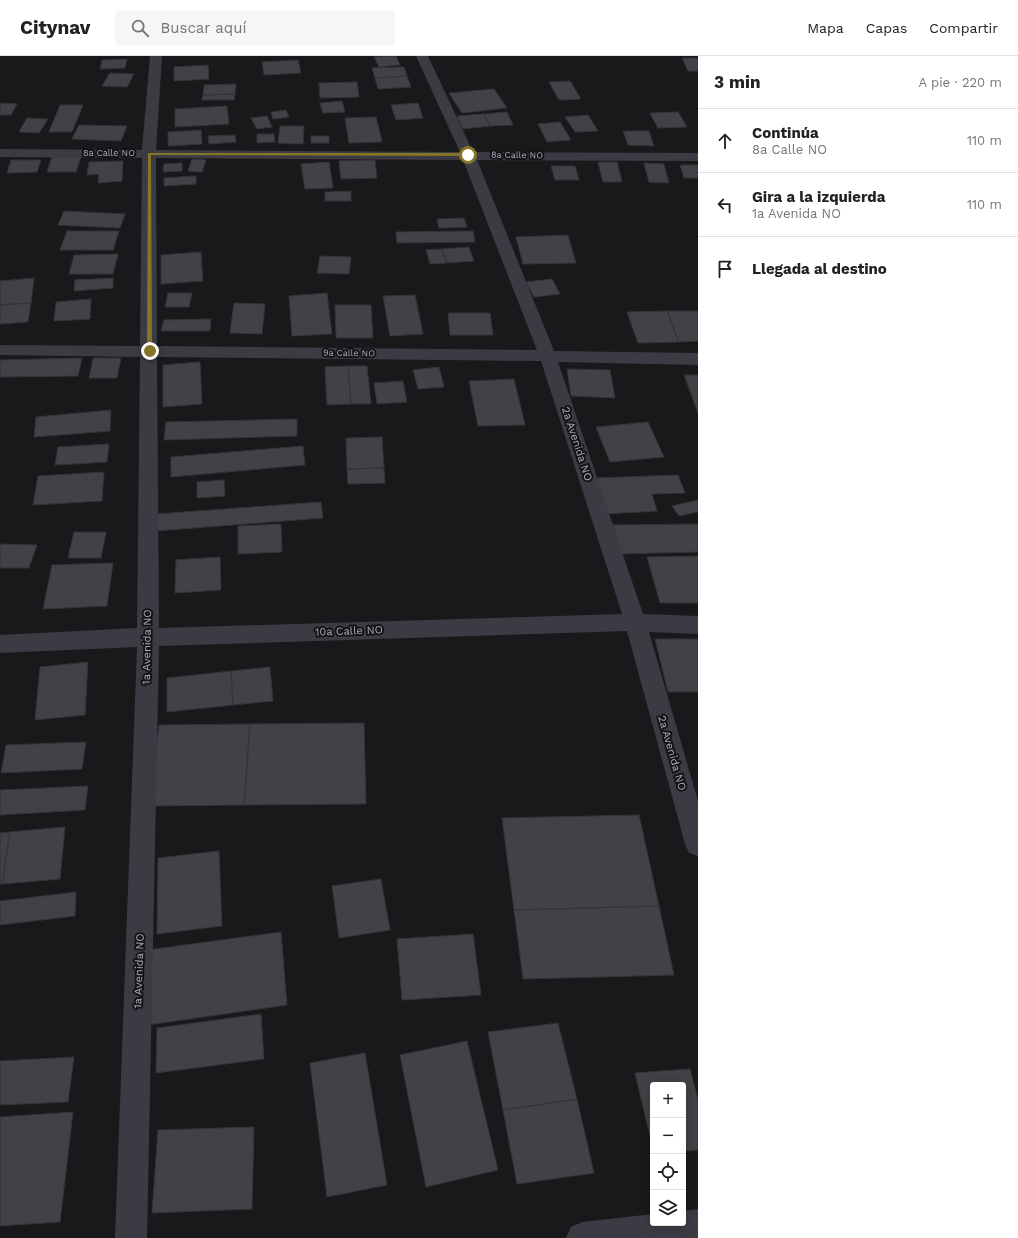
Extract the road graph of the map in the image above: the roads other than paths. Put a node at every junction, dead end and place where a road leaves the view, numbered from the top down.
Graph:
1 (156, 56) edge
2 (422, 56) edge
3 (0, 153) edge
4 (149, 153) junction
5 (468, 155) junction
6 (698, 157) edge
7 (0, 350) edge
8 (150, 351) junction
9 (548, 356) junction
10 (698, 359) edge
11 (635, 622) junction
12 (698, 625) edge
13 (148, 637) junction
14 (0, 644) edge
15 (698, 844) edge
16 (698, 1225) edge
17 (131, 1238) edge
18 (582, 1238) edge

1 - 4 street, 1a Avenida NO
2 - 5 street, 2a Avenida NO
3 - 4 street, 8a Calle NO
4 - 5 street, 8a Calle NO
4 - 8 street, 1a Avenida NO
5 - 6 street, 8a Calle NO
5 - 9 street, 2a Avenida NO
7 - 8 street, 9a Calle NO
8 - 9 street, 9a Calle NO
8 - 13 street, 1a Avenida NO
9 - 10 street, 9a Calle NO
9 - 11 street, 2a Avenida NO
11 - 12 street, 10a Calle NO
11 - 13 street, 10a Calle NO
11 - 15 street, 2a Avenida NO
13 - 14 street, 10a Calle NO
13 - 17 street, 1a Avenida NO
16 - 18 street

